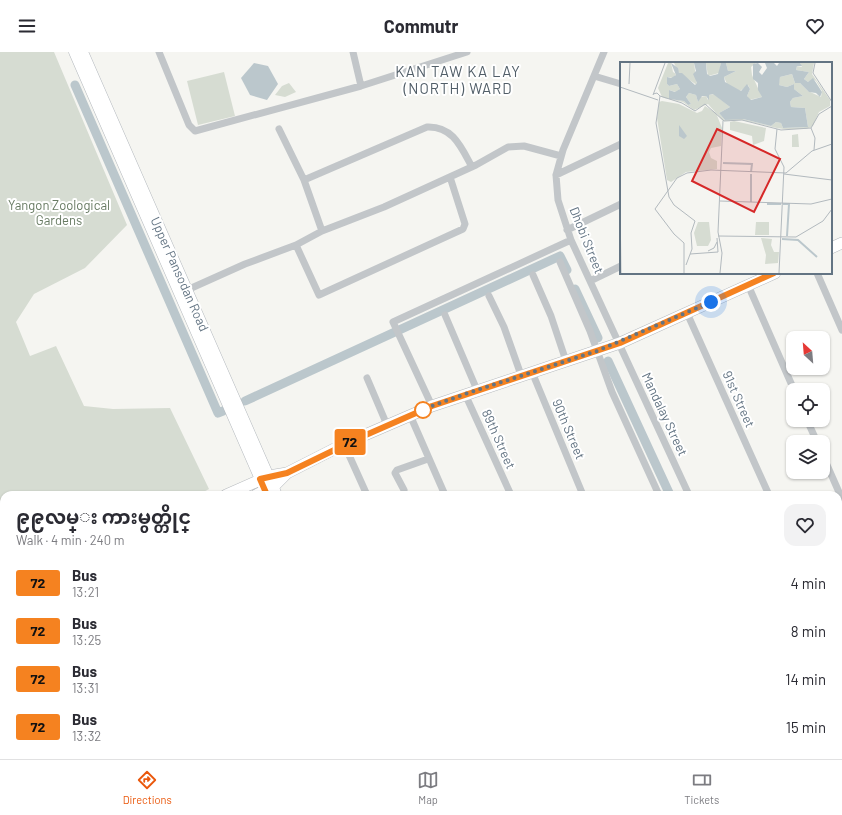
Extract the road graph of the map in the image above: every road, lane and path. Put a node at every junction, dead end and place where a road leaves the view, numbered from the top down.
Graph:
1 (159, 52) edge
2 (353, 52) edge
3 (467, 52) edge
4 (604, 52) edge
5 (78, 53) edge
6 (594, 76) junction
7 (620, 84) edge
8 (361, 86) junction
9 (279, 129) dead end
10 (620, 144) edge
11 (561, 156) junction
12 (472, 167) junction
13 (556, 174) junction
14 (450, 177) junction
15 (304, 180) junction
16 (620, 204) edge
17 (567, 230) junction
18 (322, 231) junction
19 (571, 240) junction
20 (842, 243) edge
21 (296, 246) junction
22 (832, 248) edge
23 (560, 262) dead end
24 (620, 266) edge
25 (772, 274) edge
26 (817, 274) edge
27 (532, 275) dead end
28 (590, 281) junction
29 (748, 285) junction
30 (183, 291) junction
31 (489, 296) dead end
32 (687, 313) junction
33 (445, 315) dead end
34 (842, 330) edge
35 (620, 343) junction
36 (597, 351) junction
37 (566, 361) junction
38 (532, 372) junction
39 (521, 375) junction
40 (367, 378) dead end
41 (791, 383) edge
42 (477, 390) junction
43 (465, 394) junction
44 (432, 406) junction
45 (410, 415) junction
46 (387, 425) junction
47 (344, 444) junction
48 (428, 459) junction
49 (830, 471) edge
50 (287, 473) junction
51 (264, 478) junction
52 (404, 490) dead end
53 (235, 491) edge
54 (268, 491) edge
55 (269, 491) edge
56 (365, 491) edge
57 (443, 491) edge
58 (509, 491) edge
59 (581, 491) edge
60 (657, 491) edge
61 (687, 491) edge
62 (767, 491) edge
63 (839, 491) edge

1 - 8 street
2 - 8 street
3 - 8 street
4 - 6 street, Dhobi Street
5 - 30 main road, Upper Pansodan Road
6 - 7 street
6 - 11 street, Dhobi Street
9 - 15 street
10 - 13 street
11 - 12 street
11 - 13 street, Dhobi Street
12 - 14 street
12 - 15 street
13 - 17 street, Dhobi Street
14 - 18 street
14 - 21 street
15 - 18 street
16 - 17 street
17 - 19 street, Dhobi Street
18 - 21 street
19 - 28 street, Dhobi Street
19 - 44 street
20 - 22 main road
21 - 30 street
23 - 36 street
24 - 28 street
25 - 29 main road
26 - 34 street
27 - 37 street
28 - 35 street, Dhobi Street
29 - 32 main road
29 - 41 street
30 - 51 main road, Upper Pansodan Road
31 - 39 street
32 - 35 main road
32 - 62 street, 91st Street
33 - 42 street
35 - 36 main road
35 - 61 street, Mandalay Street
36 - 37 main road
36 - 60 street
37 - 38 main road
38 - 39 main road
38 - 59 street, 90th Street
39 - 42 main road
40 - 46 street
42 - 43 main road
43 - 44 main road
43 - 58 street, 89th Street
44 - 45 main road
45 - 46 main road
45 - 48 street
46 - 47 main road
47 - 50 main road
47 - 56 street
48 - 52 street
48 - 57 street
49 - 63 street
50 - 51 main road
50 - 55 main road
51 - 53 main road
51 - 54 main road, Upper Pansodan Road

